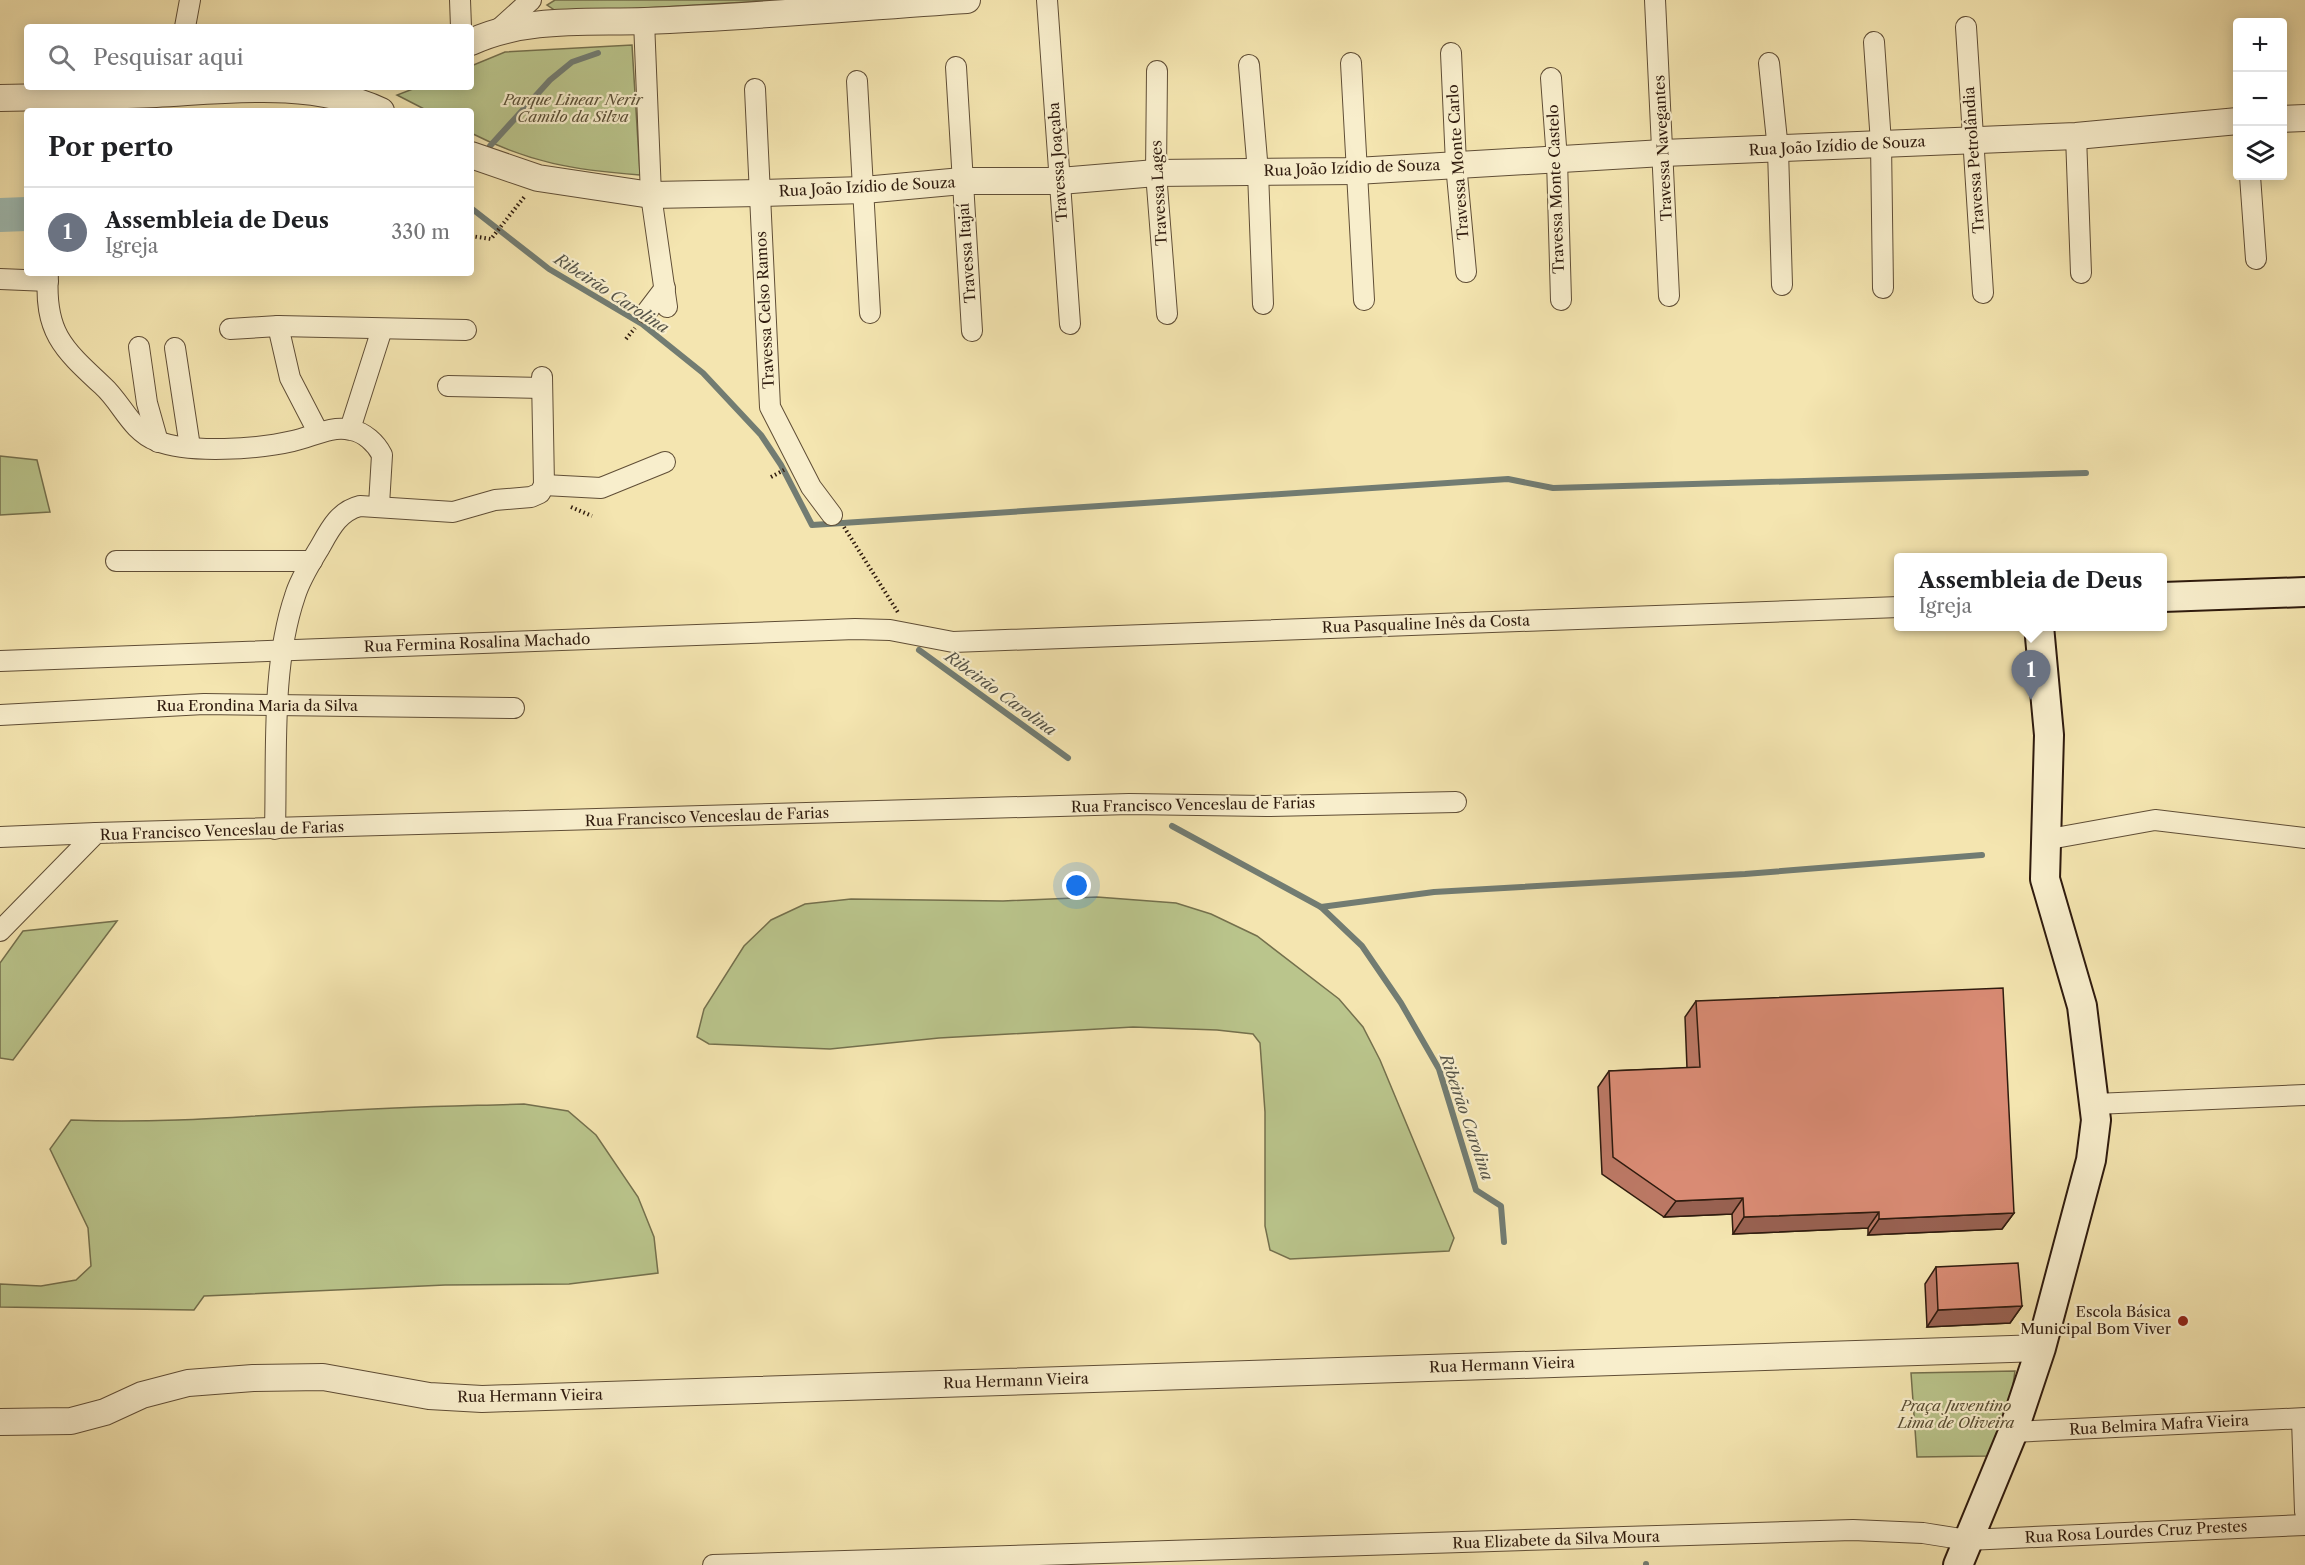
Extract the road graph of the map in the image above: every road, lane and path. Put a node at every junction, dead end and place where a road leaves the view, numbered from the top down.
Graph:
1 (190, 0) edge
2 (460, 0) edge
3 (531, 0) edge
4 (967, 0) edge
5 (1047, 0) edge
6 (1655, 0) edge
7 (644, 21) junction
8 (186, 24) edge
9 (461, 24) edge
10 (1966, 27) dead end
11 (498, 30) junction
12 (474, 41) edge
13 (1874, 42) dead end
14 (1451, 52) dead end
15 (1351, 63) dead end
16 (1769, 63) dead end
17 (1249, 65) dead end
18 (956, 67) dead end
19 (1157, 71) dead end
20 (1551, 78) dead end
21 (857, 81) dead end
22 (755, 89) dead end
23 (156, 90) edge
24 (268, 90) edge
25 (374, 90) edge
26 (0, 98) edge
27 (355, 99) junction
28 (374, 108) edge
29 (2305, 118) edge
30 (2287, 119) edge
31 (2233, 121) edge
32 (2076, 136) junction
33 (1973, 138) junction
34 (1881, 143) junction
35 (1778, 150) junction
36 (1663, 153) junction
37 (474, 156) edge
38 (1557, 160) junction
39 (1456, 164) junction
40 (1356, 171) junction
41 (1258, 172) junction
42 (1156, 173) junction
43 (2250, 180) edge
44 (1060, 181) junction
45 (962, 182) junction
46 (864, 190) junction
47 (759, 193) junction
48 (651, 195) junction
49 (512, 214) dead end
50 (474, 236) edge
51 (2256, 259) dead end
52 (1466, 272) dead end
53 (2080, 273) dead end
54 (48, 277) edge
55 (0, 279) edge
56 (1782, 285) dead end
57 (1883, 288) dead end
58 (1983, 293) dead end
59 (1669, 296) dead end
60 (1364, 300) dead end
61 (1561, 300) dead end
62 (1263, 304) dead end
63 (646, 313) dead end
64 (870, 313) dead end
65 (1167, 314) dead end
66 (1070, 324) dead end
67 (278, 326) junction
68 (230, 329) dead end
69 (382, 329) junction
70 (466, 330) dead end
71 (972, 331) dead end
72 (139, 347) dead end
73 (175, 348) dead end
74 (448, 386) dead end
75 (350, 429) junction
76 (318, 432) junction
77 (158, 442) junction
78 (190, 447) junction
79 (665, 462) dead end
80 (544, 485) junction
81 (379, 505) junction
82 (832, 515) dead end
83 (850, 533) dead end
84 (116, 561) dead end
85 (312, 561) junction
86 (2305, 592) edge
87 (2167, 597) edge
88 (1894, 608) edge
89 (2039, 631) edge
90 (911, 632) junction
91 (952, 642) joint
92 (283, 650) junction
93 (0, 661) edge
94 (278, 704) junction
95 (514, 708) dead end
96 (0, 715) edge
97 (1456, 801) dead end
98 (275, 829) junction
99 (96, 833) junction
100 (0, 837) edge
101 (2305, 838) edge
102 (2044, 840) junction
103 (0, 932) edge
104 (2305, 1095) edge
105 (2095, 1104) junction
106 (2041, 1348) junction
107 (2303, 1418) edge
108 (0, 1422) edge
109 (2013, 1432) junction
110 (2305, 1512) edge
111 (2305, 1525) edge
112 (1962, 1552) edge
113 (713, 1565) edge

1 - 8 street
2 - 9 street
3 - 11 street
4 - 7 street
5 - 44 street, Travessa Joaçaba
6 - 36 street, Travessa Navegantes
7 - 11 street
7 - 48 street
10 - 33 street, Travessa Petrolândia
11 - 12 street
13 - 34 street
14 - 39 street, Travessa Monte Carlo
15 - 40 street
16 - 35 street
17 - 41 street
18 - 45 street, Travessa Itajaí
19 - 42 street, Travessa Lages
20 - 38 street, Travessa Monte Castelo
21 - 46 street
22 - 47 street, Travessa Celso Ramos
23 - 26 street
24 - 27 street
25 - 27 street
27 - 28 street
29 - 30 street
31 - 32 street, Rua João Izídio de Souza
32 - 33 street, Rua João Izídio de Souza
32 - 53 street
33 - 34 street, Rua João Izídio de Souza
33 - 58 street, Travessa Petrolândia
34 - 35 street, Rua João Izídio de Souza
34 - 57 street
35 - 36 street, Rua João Izídio de Souza
35 - 56 street
36 - 38 street, Rua João Izídio de Souza
36 - 59 street, Travessa Navegantes
37 - 48 street, Rua João Izídio de Souza
38 - 39 street, Rua João Izídio de Souza
38 - 61 street, Travessa Monte Castelo
39 - 40 street, Rua João Izídio de Souza
39 - 52 street, Travessa Monte Carlo
40 - 41 street, Rua João Izídio de Souza
40 - 60 street
41 - 42 street, Rua João Izídio de Souza
41 - 62 street
42 - 44 street, Rua João Izídio de Souza
42 - 65 street, Travessa Lages
43 - 51 street
44 - 45 street, Rua João Izídio de Souza
44 - 66 street, Travessa Joaçaba
45 - 46 street, Rua João Izídio de Souza
45 - 71 street, Travessa Itajaí
46 - 47 street, Rua João Izídio de Souza
46 - 64 street
47 - 48 street, Rua João Izídio de Souza
47 - 82 street, Travessa Celso Ramos
48 - 63 street
49 - 50 path
54 - 55 street
54 - 77 street
67 - 68 street
67 - 69 street
67 - 76 street
69 - 70 street
69 - 75 street
72 - 77 street
73 - 78 street
74 - 80 street
75 - 76 street
75 - 81 street
76 - 78 street
77 - 78 street
79 - 80 street
80 - 81 street
81 - 85 street
83 - 90 path
84 - 85 street
85 - 92 street
86 - 87 main road
88 - 91 street, Rua Pasqualine Inês da Costa
89 - 102 main road
90 - 91 street, Rua Fermina Rosalina Machado
90 - 92 street, Rua Fermina Rosalina Machado
92 - 93 street, Rua Fermina Rosalina Machado
92 - 94 street
94 - 95 street, Rua Erondina Maria da Silva
94 - 96 street, Rua Erondina Maria da Silva
94 - 98 street
97 - 98 street, Rua Francisco Venceslau de Farias
98 - 99 street, Rua Francisco Venceslau de Farias
99 - 100 street
99 - 103 street, Rua Francisco Venceslau de Farias
101 - 102 street
102 - 105 main road
104 - 105 street
105 - 106 main road
106 - 108 street, Rua Hermann Vieira
106 - 109 main road
107 - 109 street, Rua Belmira Mafra Vieira
107 - 110 street
109 - 112 main road
111 - 112 street, Rua Rosa Lourdes Cruz Prestes
112 - 113 street, Rua Elizabete da Silva Moura

